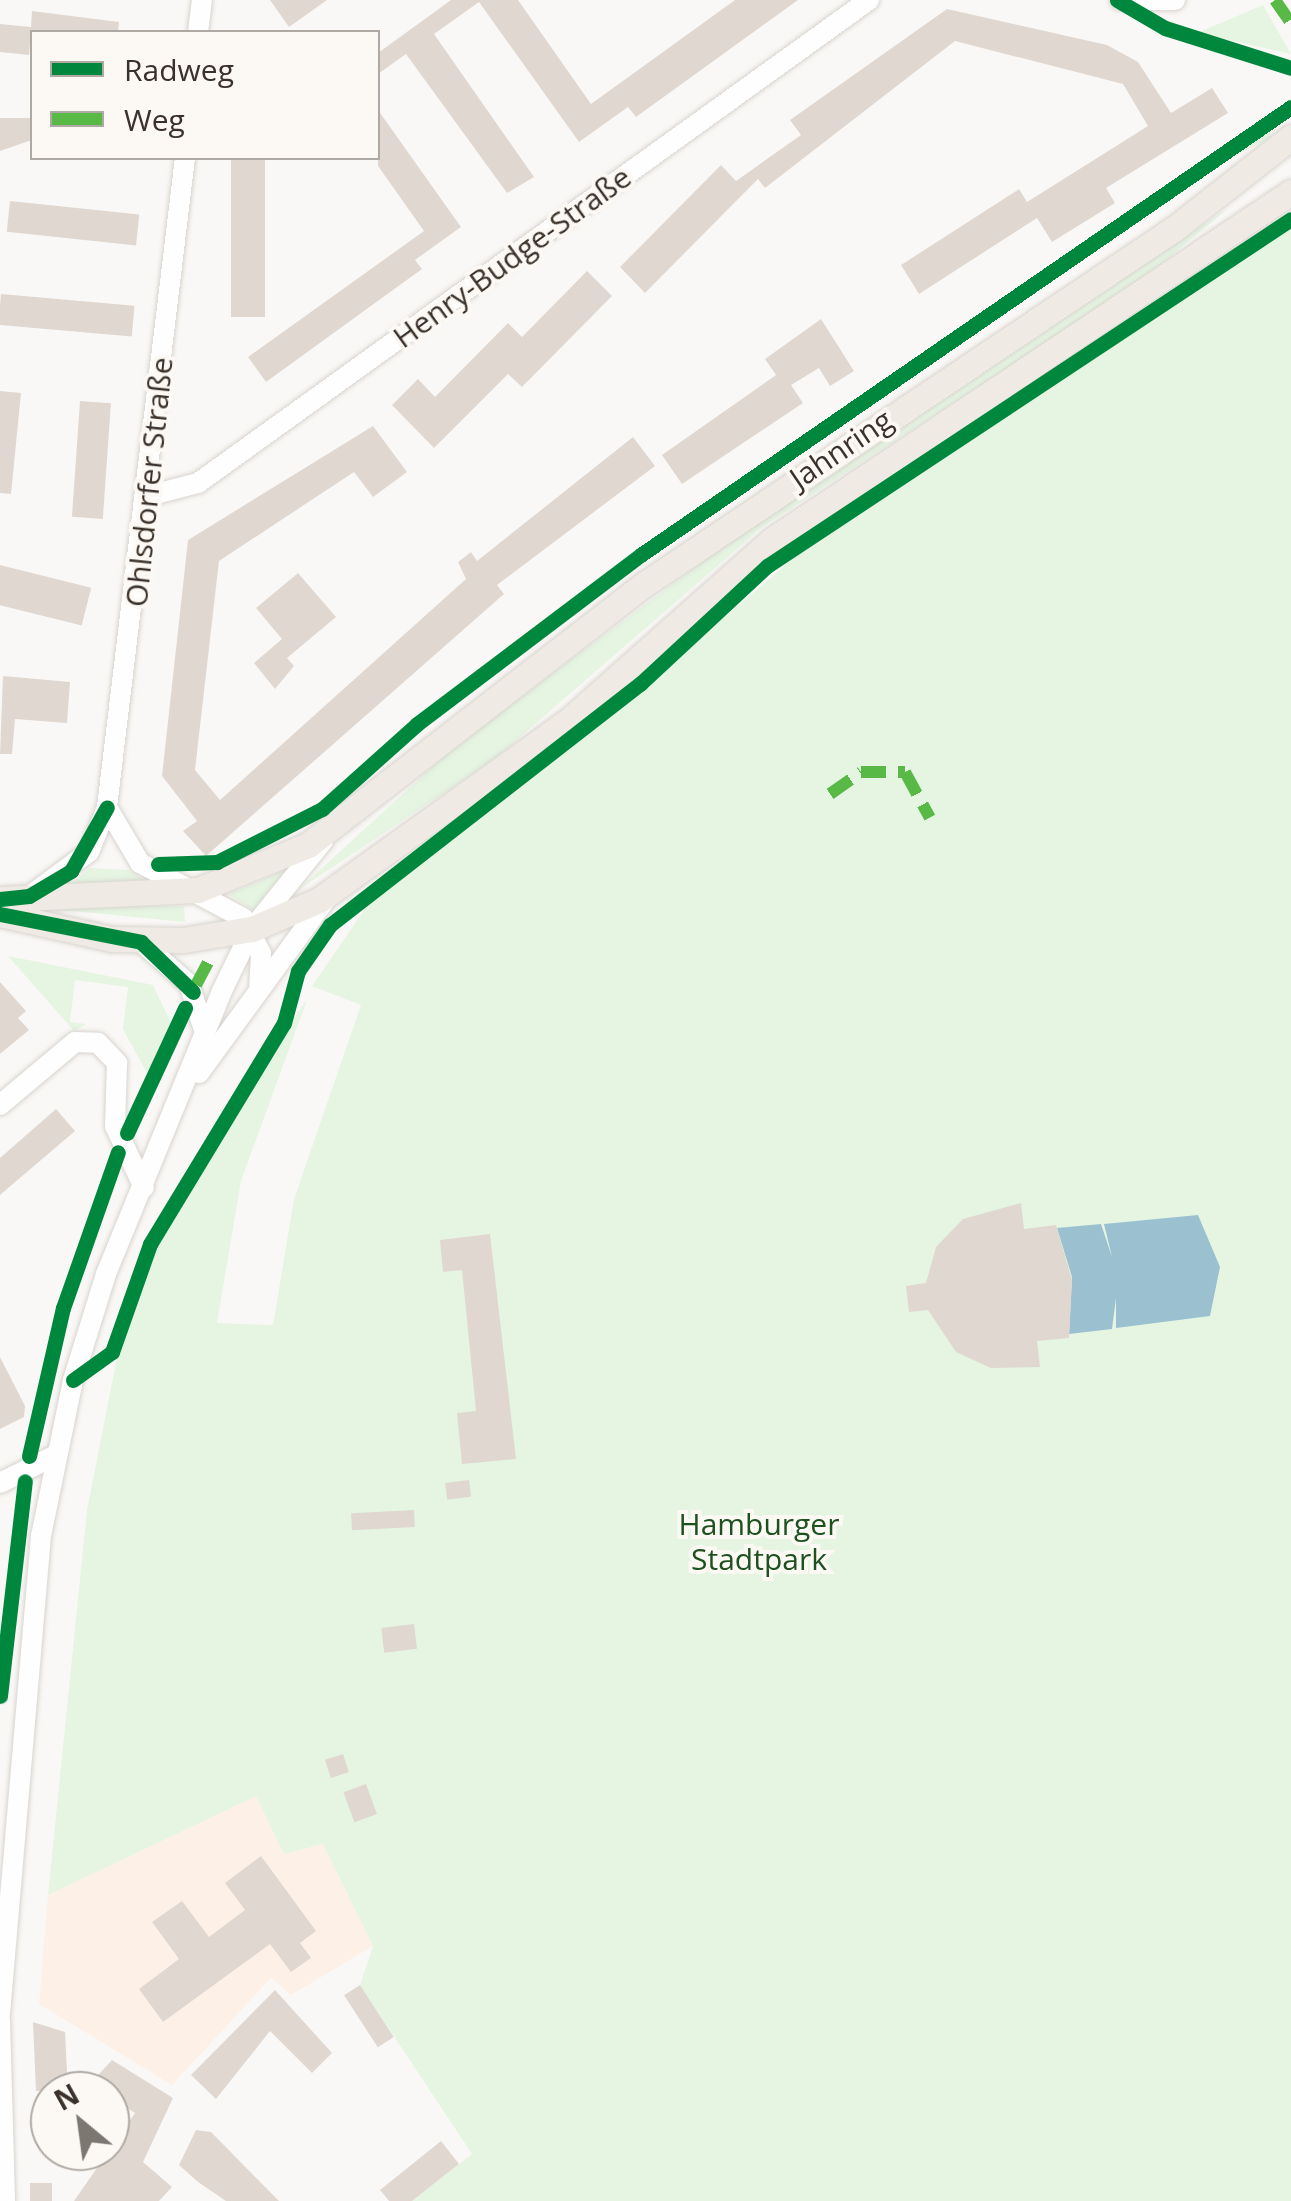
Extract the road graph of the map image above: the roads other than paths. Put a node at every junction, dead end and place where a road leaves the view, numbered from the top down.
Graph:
1 (202, 0) edge
2 (868, 0) edge
3 (1120, 0) edge
4 (1174, 0) edge
5 (198, 30) edge
6 (1291, 138) edge
7 (185, 160) edge
8 (1291, 192) edge
9 (148, 496) junction
10 (107, 807) junction
11 (342, 822) junction
12 (342, 885) junction
13 (198, 890) junction
14 (29, 896) junction
15 (0, 899) edge
16 (0, 914) edge
17 (252, 930) junction
18 (141, 942) junction
19 (259, 986) junction
20 (204, 1037) junction
21 (191, 1084) junction
22 (0, 1105) edge
23 (144, 1188) junction
24 (56, 1454) junction
25 (0, 1483) edge
26 (0, 2017) edge
27 (5, 2201) edge

1 - 5 street
2 - 9 street, Henry-Budge-Straße
3 - 4 street
6 - 11 main road, Jahnring
7 - 9 street, Ohlsdorfer Straße
8 - 12 main road, Jahnring
9 - 10 street, Ohlsdorfer Straße
10 - 13 street
10 - 14 street, Ohlsdorfer Straße
11 - 13 main road, Jahnring
11 - 17 street
12 - 17 main road, Jahnring
12 - 19 street
13 - 14 main road, Jahnring
13 - 17 street
14 - 15 main road, Jahnring
16 - 18 main road
17 - 18 main road
17 - 19 street
17 - 20 street
18 - 20 street
19 - 21 street
20 - 21 street
21 - 23 street
22 - 23 street
23 - 24 street
24 - 25 street
24 - 26 street
26 - 27 street

